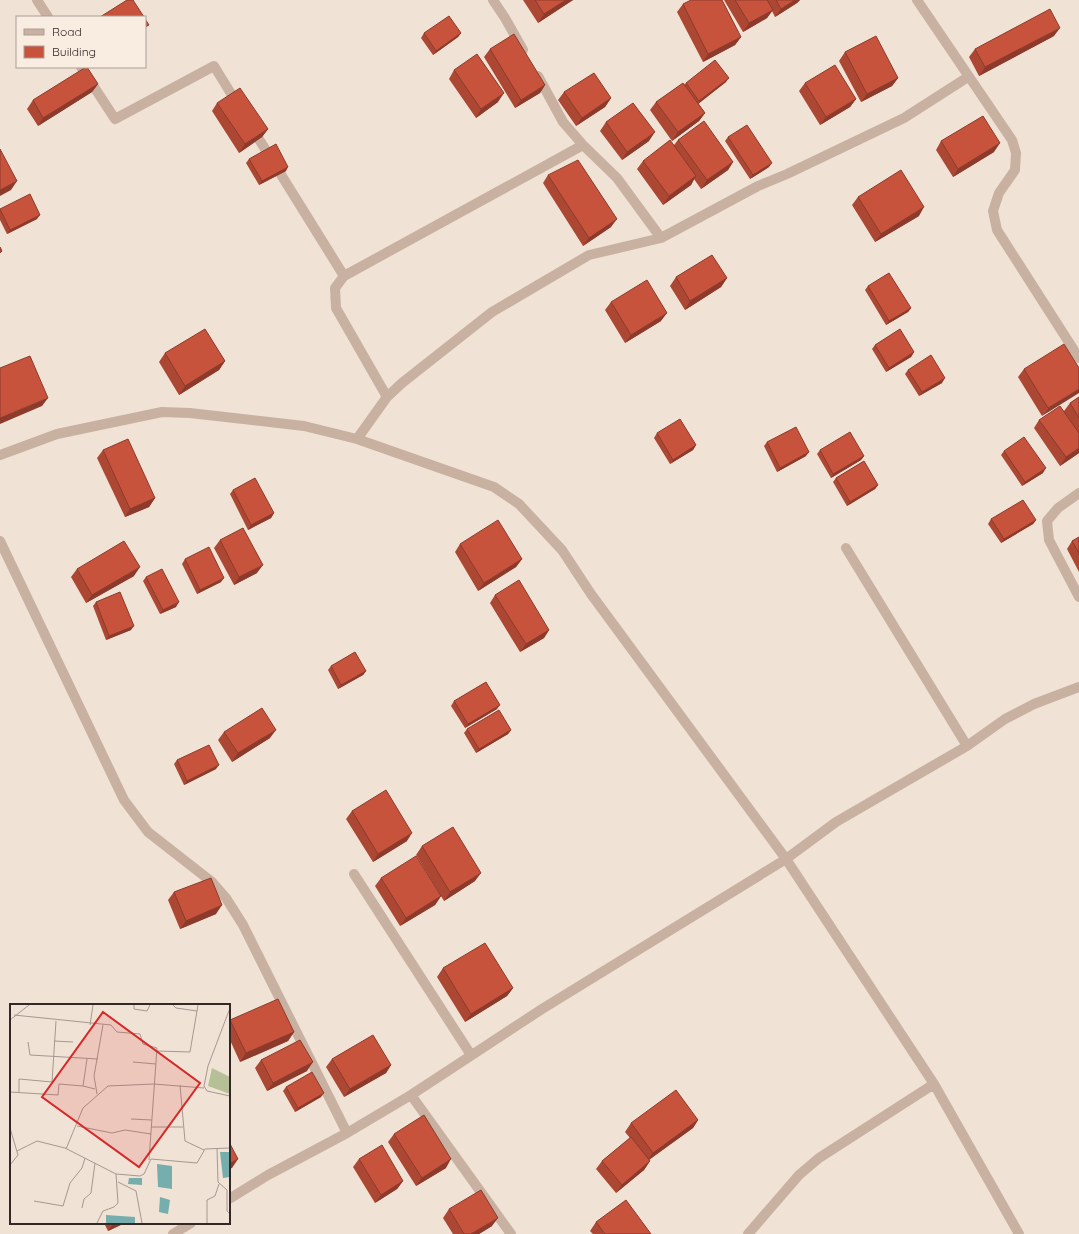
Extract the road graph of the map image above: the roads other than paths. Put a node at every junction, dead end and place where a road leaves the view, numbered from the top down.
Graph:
1 (38, 0) edge
2 (493, 0) edge
3 (917, 0) edge
4 (47, 16) edge
5 (82, 68) edge
6 (968, 77) junction
7 (583, 145) junction
8 (661, 238) junction
9 (344, 276) junction
10 (1079, 358) edge
11 (387, 397) junction
12 (357, 439) junction
13 (0, 455) edge
14 (1079, 493) edge
15 (0, 541) edge
16 (846, 548) dead end
17 (1079, 597) edge
18 (1079, 687) edge
19 (967, 746) junction
20 (786, 859) junction
21 (354, 874) dead end
22 (471, 1055) junction
23 (934, 1084) junction
24 (411, 1095) junction
25 (347, 1133) junction
26 (230, 1198) edge
27 (189, 1224) edge
28 (173, 1234) edge
29 (511, 1234) edge
30 (748, 1234) edge
31 (1018, 1234) edge

1 - 4 street
2 - 7 street
3 - 6 street
5 - 9 street
6 - 8 street
6 - 10 street
7 - 8 street
7 - 9 street
8 - 11 street
9 - 11 street
11 - 12 street
12 - 13 street
12 - 20 street
14 - 17 street
15 - 25 street
16 - 19 street
18 - 19 street
19 - 20 street
20 - 22 street
20 - 23 street
21 - 22 street
22 - 24 street
23 - 30 street
23 - 31 street
24 - 25 street
24 - 29 street
25 - 26 street
27 - 28 street

